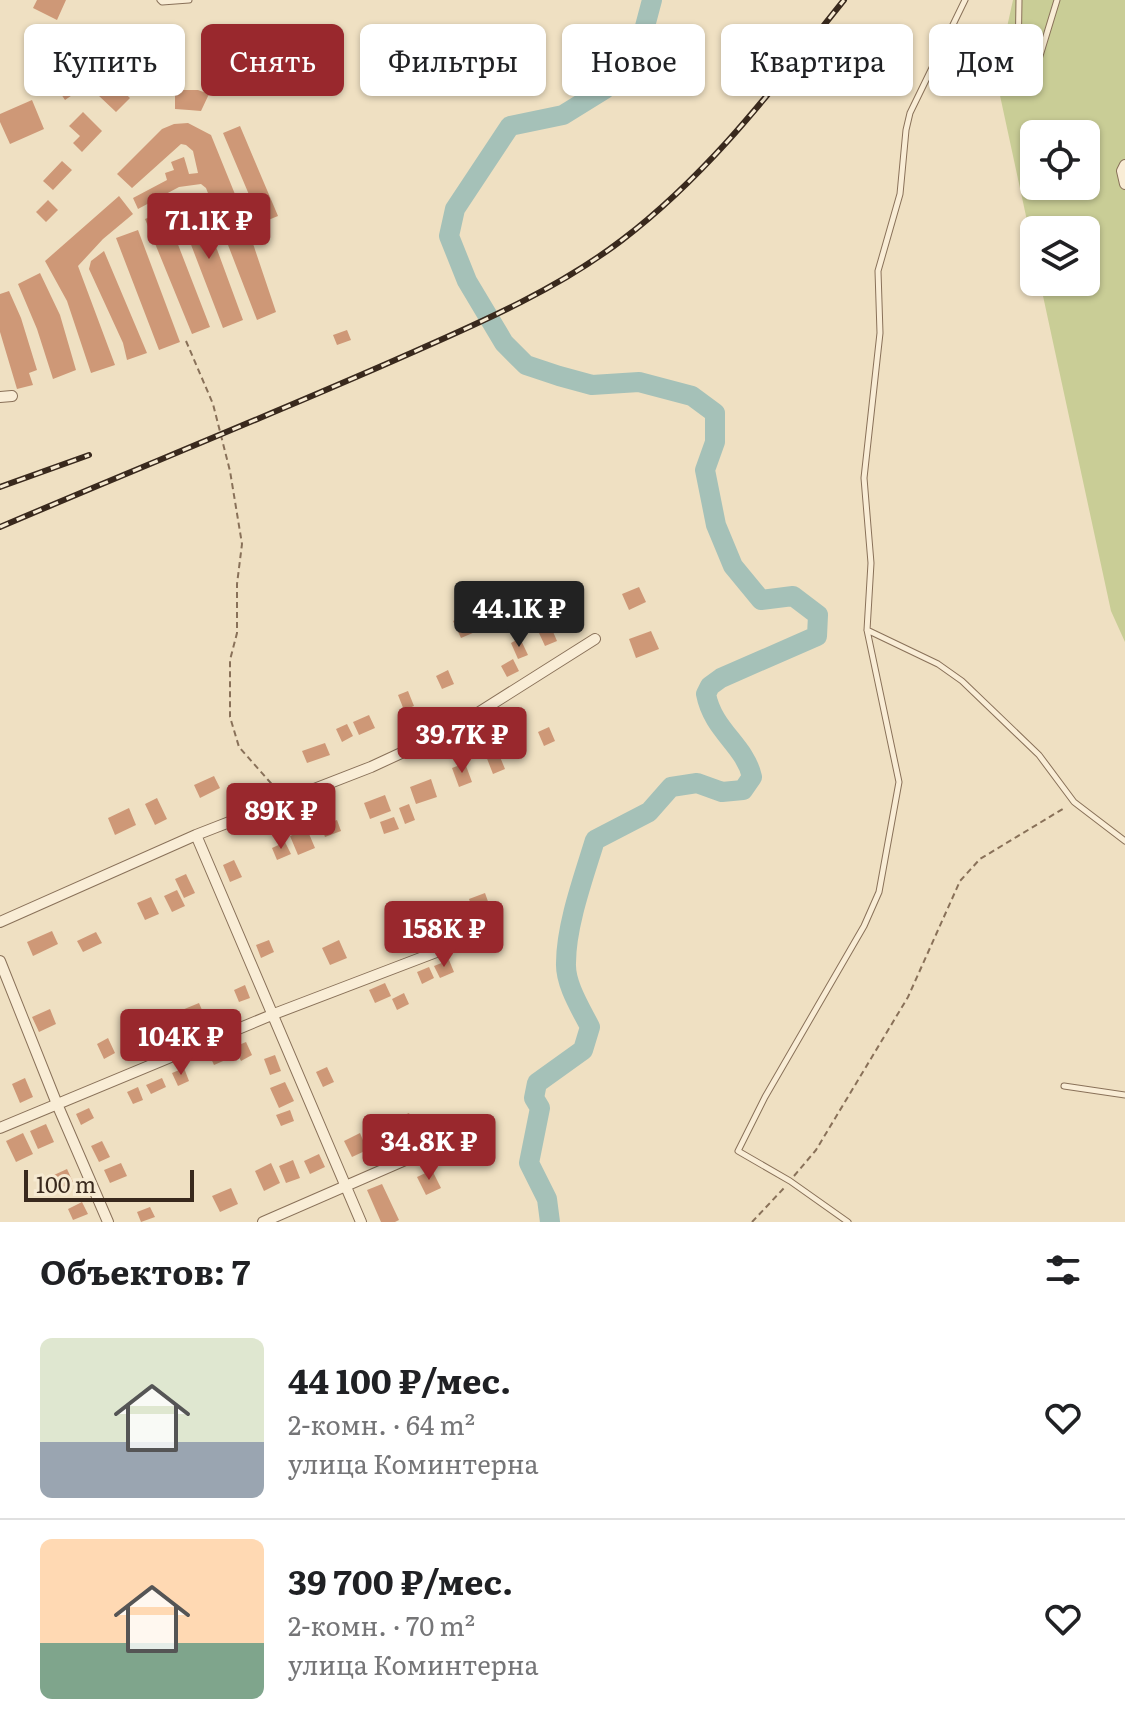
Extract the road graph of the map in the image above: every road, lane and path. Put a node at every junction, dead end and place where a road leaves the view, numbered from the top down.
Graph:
1 (160, 0) edge
2 (189, 0) edge
3 (965, 0) edge
4 (1019, 0) edge
5 (1057, 0) edge
6 (1125, 165) edge
7 (1125, 184) edge
8 (186, 341) dead end
9 (12, 396) dead end
10 (0, 397) edge
11 (867, 630) junction
12 (595, 639) dead end
13 (285, 799) junction
14 (1074, 802) junction
15 (196, 835) junction
16 (1125, 841) edge
17 (0, 922) edge
18 (473, 938) dead end
19 (0, 961) edge
20 (274, 1014) junction
21 (1064, 1086) dead end
22 (1125, 1095) edge
23 (57, 1104) junction
24 (0, 1128) edge
25 (465, 1134) dead end
26 (790, 1181) junction
27 (345, 1187) junction
28 (108, 1222) edge
29 (263, 1222) edge
30 (361, 1222) edge
31 (752, 1222) edge
32 (848, 1222) edge

1 - 2 lane
3 - 11 lane
4 - 5 lane
6 - 7 street
8 - 13 path
9 - 10 street
11 - 14 lane
11 - 26 lane
12 - 13 street
13 - 15 street
14 - 16 lane
14 - 26 path
15 - 17 street
15 - 20 street
18 - 20 street
19 - 23 street
20 - 23 street
20 - 27 street
21 - 22 lane
23 - 24 street
23 - 28 street
25 - 27 street
26 - 31 path
26 - 32 lane
27 - 29 street
27 - 30 street

